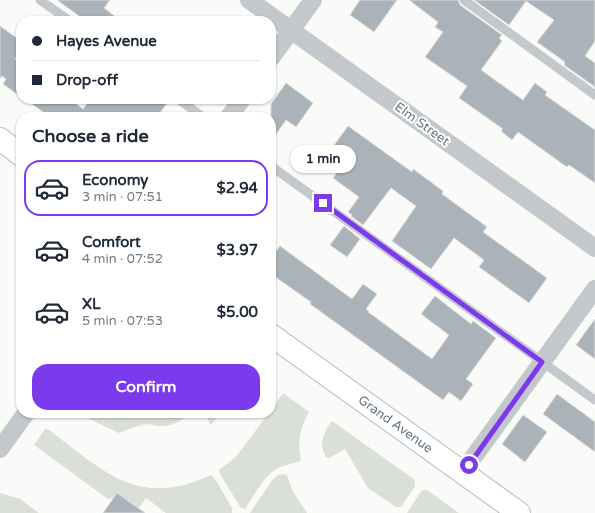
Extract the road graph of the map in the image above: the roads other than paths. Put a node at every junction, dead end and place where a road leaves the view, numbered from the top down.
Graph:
1 (40, 0) edge
2 (249, 0) edge
3 (313, 0) edge
4 (464, 0) edge
5 (63, 16) edge
6 (271, 16) edge
7 (276, 20) edge
8 (291, 31) junction
9 (276, 51) edge
10 (595, 95) edge
11 (185, 104) edge
12 (238, 104) edge
13 (196, 112) edge
14 (232, 112) edge
15 (0, 139) edge
16 (16, 150) edge
17 (276, 170) edge
18 (595, 248) edge
19 (595, 289) edge
20 (276, 339) edge
21 (542, 362) junction
22 (595, 400) edge
23 (22, 418) edge
24 (0, 449) edge
25 (462, 474) junction
26 (518, 513) edge

1 - 5 lane
2 - 6 street, Elm Street
3 - 8 street
4 - 10 lane
7 - 8 street, Elm Street
8 - 9 street
8 - 18 street, Elm Street
11 - 13 lane
12 - 14 street
15 - 16 main road
17 - 21 lane
19 - 21 street
20 - 25 main road, Grand Avenue
21 - 22 lane
21 - 25 street
23 - 24 street
25 - 26 main road, Grand Avenue

